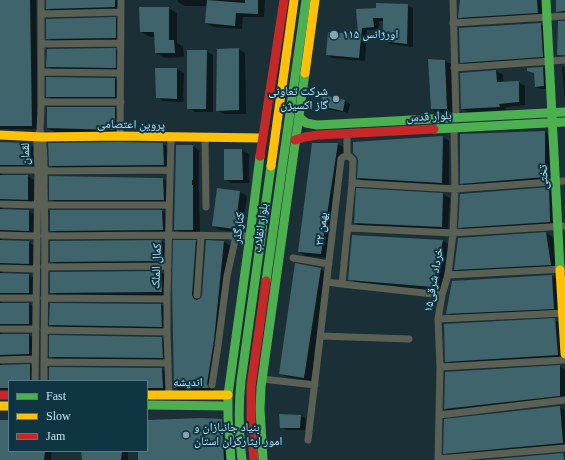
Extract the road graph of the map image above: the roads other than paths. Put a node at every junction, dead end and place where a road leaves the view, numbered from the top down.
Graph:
1 (42, 0) edge
2 (121, 0) edge
3 (284, 0) edge
4 (294, 0) edge
5 (306, 0) edge
6 (315, 0) edge
7 (453, 0) edge
8 (546, 0) edge
9 (121, 12) junction
10 (41, 14) junction
11 (565, 16) edge
12 (547, 17) junction
13 (453, 23) junction
14 (120, 43) junction
15 (41, 44) junction
16 (277, 49) junction
17 (287, 50) junction
18 (303, 52) junction
19 (565, 60) edge
20 (550, 61) junction
21 (454, 68) junction
22 (41, 72) junction
23 (120, 73) junction
24 (41, 102) junction
25 (121, 102) junction
26 (565, 112) edge
27 (299, 117) junction
28 (456, 118) junction
29 (553, 118) junction
30 (565, 122) edge
31 (454, 128) junction
32 (347, 129) junction
33 (0, 135) edge
34 (40, 135) junction
35 (120, 136) junction
36 (171, 137) junction
37 (205, 137) junction
38 (262, 138) junction
39 (295, 140) junction
40 (347, 156) junction
41 (0, 170) edge
42 (41, 170) junction
43 (170, 170) junction
44 (560, 181) edge
45 (352, 183) junction
46 (455, 189) junction
47 (0, 204) edge
48 (41, 205) junction
49 (169, 205) junction
50 (206, 207) dead end
51 (280, 213) junction
52 (561, 226) edge
53 (348, 228) junction
54 (453, 233) junction
55 (0, 235) edge
56 (169, 235) junction
57 (40, 236) junction
58 (201, 236) junction
59 (236, 236) junction
60 (250, 236) junction
61 (293, 258) dead end
62 (329, 264) junction
63 (168, 266) junction
64 (44, 267) junction
65 (0, 268) edge
66 (36, 269) junction
67 (563, 269) edge
68 (448, 275) junction
69 (327, 282) junction
70 (342, 284) junction
71 (198, 295) dead end
72 (442, 295) junction
73 (0, 298) edge
74 (36, 298) junction
75 (44, 298) junction
76 (167, 299) junction
77 (251, 306) junction
78 (262, 307) junction
79 (564, 314) edge
80 (438, 319) junction
81 (0, 329) edge
82 (36, 329) junction
83 (44, 330) junction
84 (167, 332) junction
85 (320, 336) junction
86 (409, 339) dead end
87 (565, 354) edge
88 (35, 359) junction
89 (0, 360) edge
90 (565, 360) edge
91 (44, 362) junction
92 (168, 363) junction
93 (440, 368) junction
94 (262, 379) junction
95 (35, 380) edge
96 (44, 380) edge
97 (212, 386) dead end
98 (315, 386) junction
99 (168, 395) junction
100 (224, 395) junction
101 (148, 396) edge
102 (565, 400) edge
103 (148, 405) edge
104 (224, 406) junction
105 (439, 415) junction
106 (308, 440) dead end
107 (565, 448) edge
108 (438, 459) edge
109 (231, 460) edge
110 (242, 460) edge
111 (254, 460) edge
112 (263, 460) edge

1 - 10 street, لقمان
2 - 9 street
3 - 16 main road, کنارگذر
4 - 17 main road, بلوار انقلاب
5 - 18 main road, بلوار انقلاب
6 - 18 main road
7 - 13 street
8 - 12 main road, تختی
9 - 10 street
9 - 14 street
10 - 15 street, لقمان
11 - 12 street
12 - 13 street
12 - 20 main road, تختی
13 - 21 street
14 - 15 street
14 - 23 street
15 - 22 street, لقمان
16 - 17 main road
16 - 38 main road, کنارگذر
17 - 77 main road, بلوار انقلاب
18 - 27 main road
18 - 51 main road, بلوار انقلاب
19 - 20 street
20 - 21 street
20 - 29 main road, تختی
21 - 28 street
22 - 23 street
22 - 24 street, لقمان
23 - 25 street
24 - 25 street
24 - 34 street, لقمان
25 - 35 street
26 - 29 main road, بلوار قدس
27 - 32 main road, بلوار قدس
27 - 39 main road
28 - 29 main road, بلوار قدس
28 - 32 main road, بلوار قدس
29 - 30 main road, بلوار قدس
29 - 31 main road, بلوار قدس
29 - 44 main road, تختی
31 - 32 main road, بلوار قدس
31 - 46 street, ۱۵خرداد شرقی
32 - 39 main road, بلوار قدس
32 - 40 street
33 - 34 main road, پروین اعتصامی
34 - 35 main road, پروین اعتصامی
34 - 42 street, لقمان
35 - 36 main road, پروین اعتصامی
36 - 37 main road, پروین اعتصامی
36 - 43 street, کمال الملک
37 - 38 main road, پروین اعتصامی
37 - 50 street
38 - 60 main road, کنارگذر
39 - 51 main road
40 - 45 street
40 - 62 street, ۲۲ بهمن
41 - 42 street
42 - 43 street
42 - 48 street, لقمان
43 - 49 street, کمال الملک
44 - 46 street
44 - 52 main road, تختی
45 - 46 street
45 - 53 street
46 - 54 street, ۱۵خرداد شرقی
47 - 48 street
48 - 49 street
48 - 57 street, لقمان
49 - 56 street, کمال الملک
51 - 78 main road, بلوار انقلاب
51 - 94 main road
52 - 54 street
52 - 67 main road, تختی
53 - 54 street
53 - 70 street
54 - 68 street, ۱۵خرداد شرقی
55 - 57 street
56 - 57 street
56 - 58 street
56 - 63 street, کمال الملک
57 - 64 street, لقمان
57 - 66 street, لقمان
58 - 59 street
58 - 71 street
59 - 60 street
59 - 97 street
60 - 100 main road, کنارگذر
61 - 62 street
62 - 69 street, ۲۲ بهمن
63 - 64 street
63 - 76 street, کمال الملک
64 - 75 street, لقمان
65 - 66 street
66 - 74 street, لقمان
67 - 68 street
67 - 79 main road, تختی
68 - 72 street, ۱۵خرداد شرقی
69 - 70 street
69 - 85 street, ۲۲ بهمن
70 - 72 street
72 - 80 street, ۱۵خرداد شرقی
73 - 74 street
74 - 82 street, لقمان
75 - 76 street
75 - 83 street, لقمان
76 - 84 street, کمال الملک
77 - 78 main road
77 - 110 main road, بلوار انقلاب
78 - 111 main road, بلوار انقلاب
79 - 80 street
79 - 87 main road, تختی
80 - 93 street, ۱۵خرداد شرقی
81 - 82 street
82 - 88 street, لقمان
83 - 84 street
83 - 91 street, لقمان
84 - 92 street, کمال الملک
85 - 86 street
85 - 98 street, ۲۲ بهمن
88 - 89 street
88 - 95 street, لقمان
90 - 93 street
91 - 92 street
91 - 96 street, لقمان
92 - 99 street, کمال الملک
93 - 105 street, ۱۵خرداد شرقی
94 - 98 street
94 - 112 main road
98 - 106 street, ۲۲ بهمن
99 - 100 main road, اندیشه
99 - 101 main road, اندیشه
100 - 104 main road, کنارگذر
102 - 105 street
103 - 104 main road, اندیشه
104 - 109 main road, کنارگذر
105 - 108 street, ۱۵خرداد شرقی
107 - 108 street

